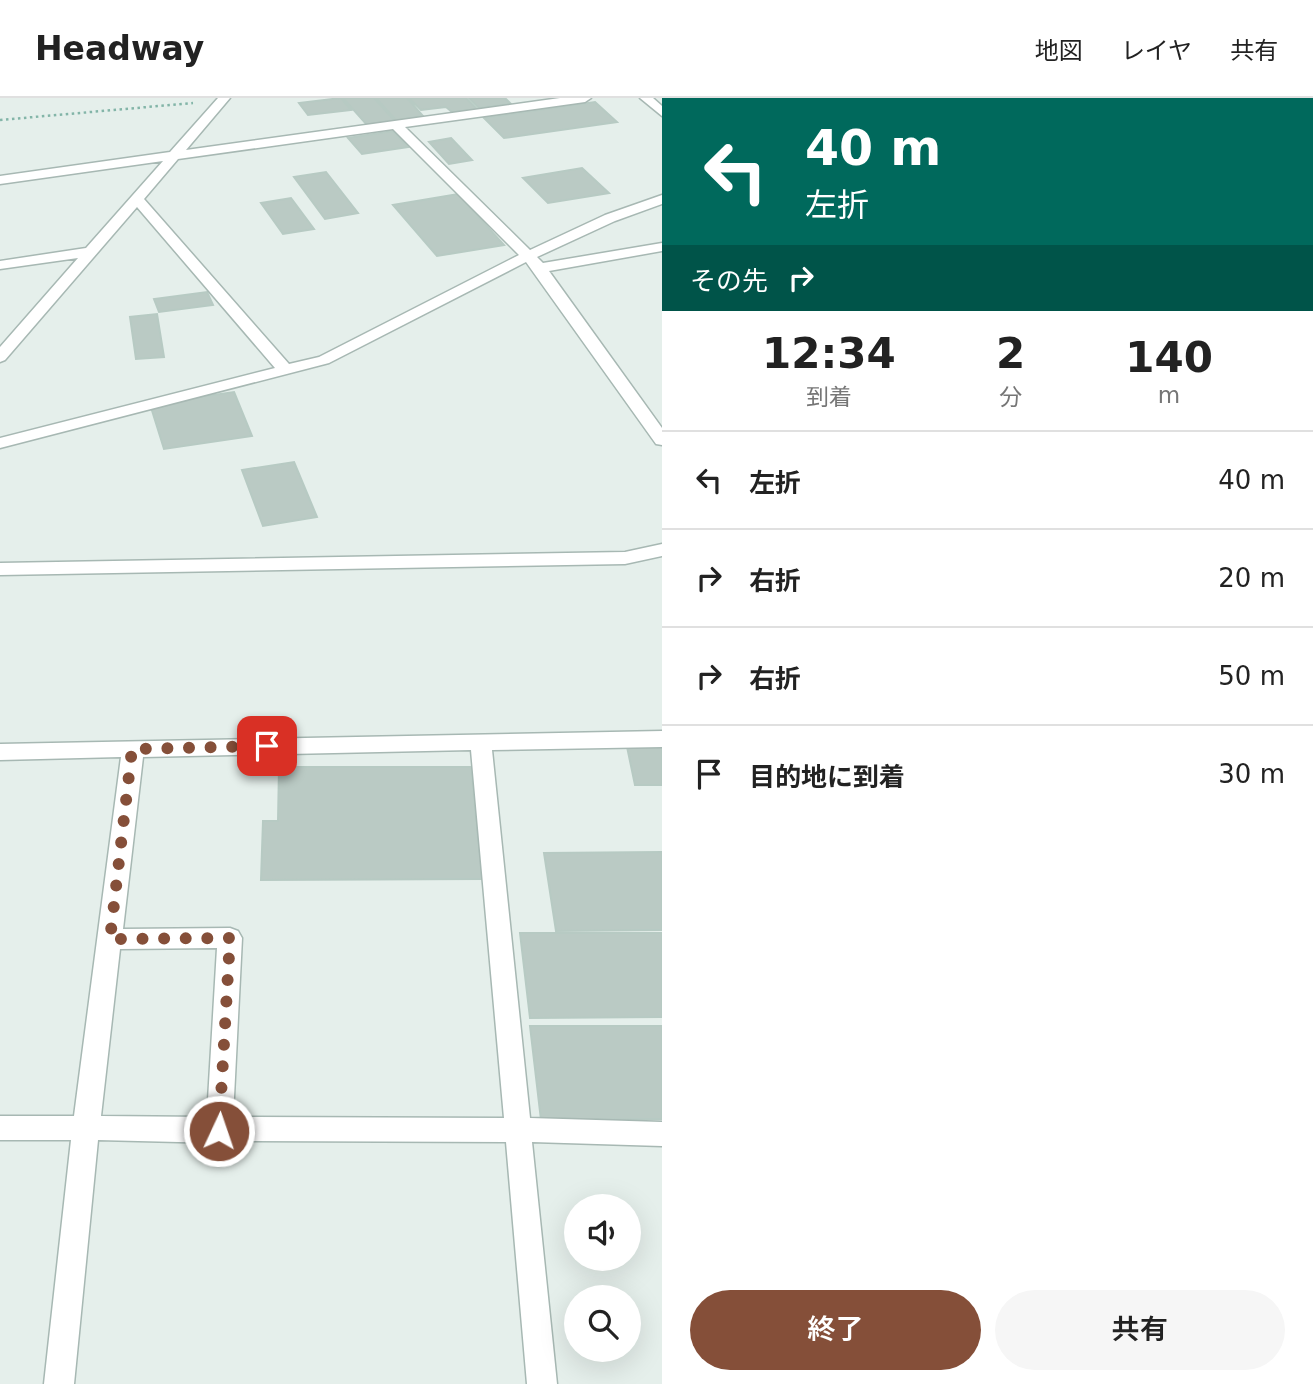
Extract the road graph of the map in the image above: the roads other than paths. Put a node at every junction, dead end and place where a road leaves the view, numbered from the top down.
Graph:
1 (585, 98) edge
2 (646, 98) edge
3 (223, 99) edge
4 (520, 102) edge
5 (662, 112) edge
6 (396, 125) junction
7 (175, 155) junction
8 (0, 180) edge
9 (136, 198) junction
10 (662, 199) edge
11 (662, 247) edge
12 (90, 252) junction
13 (535, 261) junction
14 (0, 265) edge
15 (0, 356) edge
16 (285, 370) junction
17 (660, 431) edge
18 (0, 443) edge
19 (662, 550) edge
20 (0, 569) edge
21 (662, 739) edge
22 (481, 741) junction
23 (132, 749) junction
24 (0, 752) edge
25 (110, 939) junction
26 (0, 1128) edge
27 (86, 1129) junction
28 (519, 1130) junction
29 (219, 1131) junction
30 (662, 1134) edge
31 (60, 1384) edge
32 (542, 1384) edge

1 - 4 street
2 - 5 street
3 - 7 street
4 - 6 street
6 - 7 street
6 - 13 street
7 - 8 street
7 - 9 street
9 - 12 street
9 - 16 street
10 - 13 street
11 - 13 street
12 - 14 street
12 - 15 street
13 - 16 street
13 - 17 street
16 - 18 street
19 - 20 street
21 - 22 street
22 - 23 street
22 - 28 street
23 - 24 street
23 - 25 street
25 - 27 street
25 - 29 street
26 - 27 street
27 - 29 street
27 - 31 street
28 - 29 street
28 - 30 street
28 - 32 street

